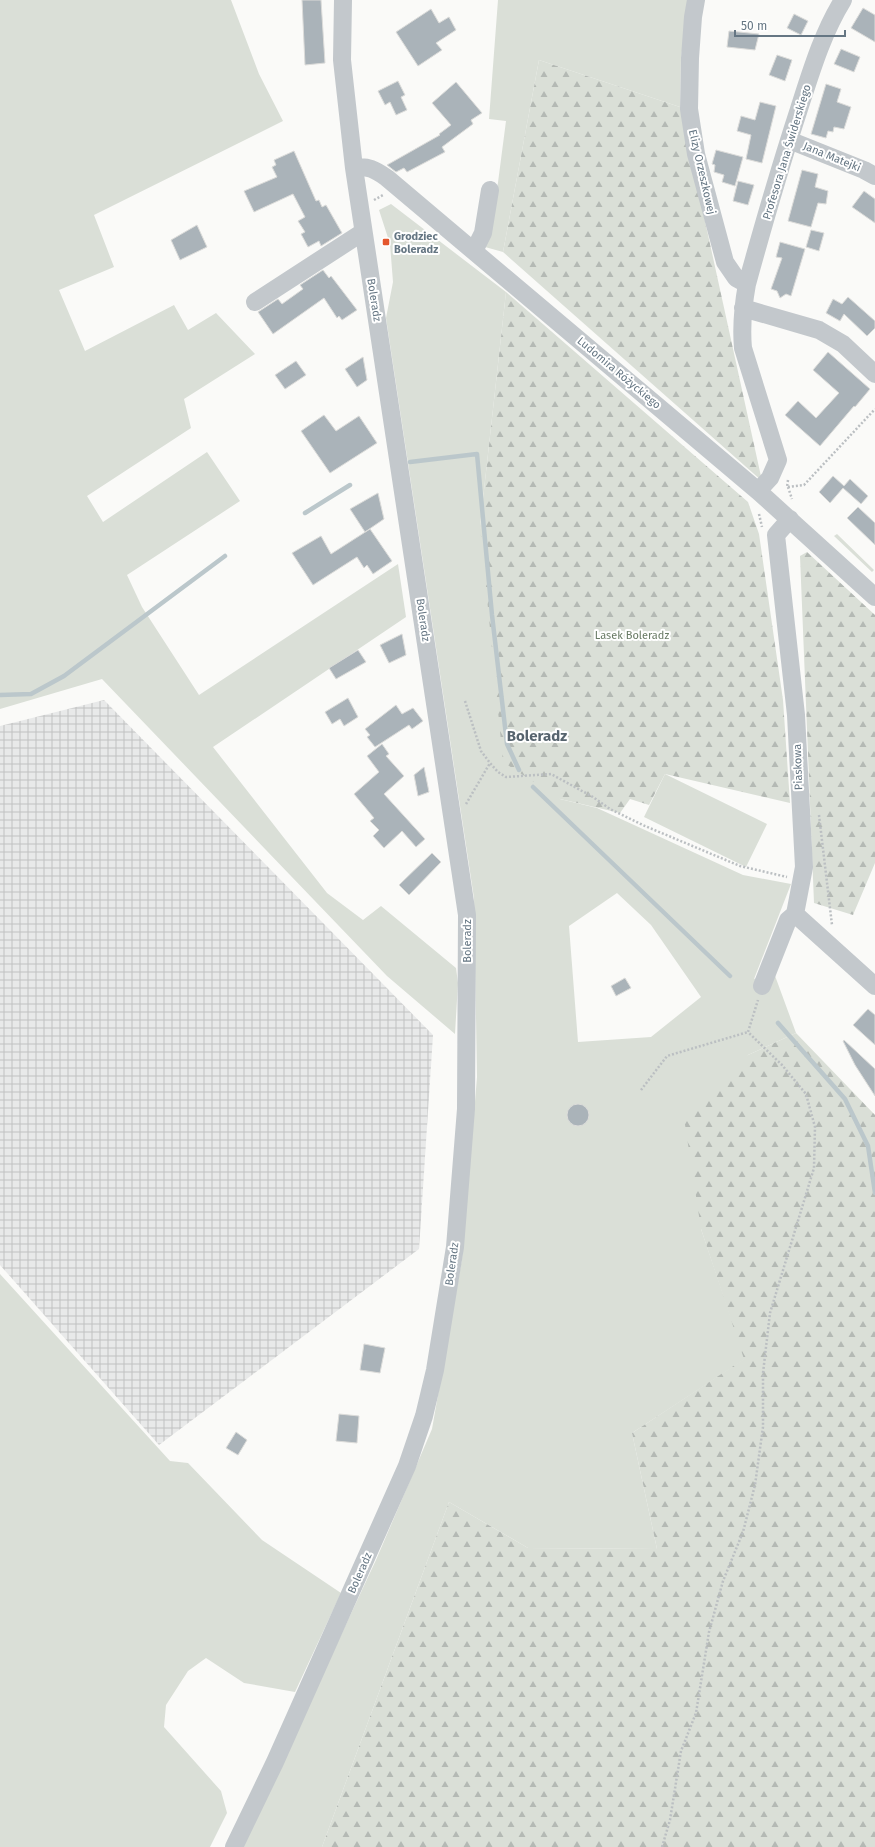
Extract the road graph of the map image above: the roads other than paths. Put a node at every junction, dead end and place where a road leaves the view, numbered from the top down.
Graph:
1 (343, 0) edge
2 (696, 0) edge
3 (843, 0) edge
4 (789, 140) junction
5 (354, 168) junction
6 (875, 176) edge
7 (490, 190) dead end
8 (363, 232) junction
9 (474, 251) junction
10 (747, 284) junction
11 (255, 302) dead end
12 (743, 308) junction
13 (875, 374) edge
14 (758, 491) junction
15 (790, 519) junction
16 (875, 597) edge
17 (795, 914) junction
18 (762, 986) road end
19 (875, 986) edge
20 (234, 1847) edge

1 - 5 street, Boleradz
2 - 10 street, Elizy Orzeszkowej
3 - 4 street, Profesora Jana Świderskiego
4 - 6 street, Jana Matejki
4 - 10 street, Profesora Jana Świderskiego
5 - 8 street, Boleradz
5 - 9 street, Ludomira Różyckiego
7 - 9 street
8 - 11 street
8 - 20 street, Boleradz
9 - 14 street, Ludomira Różyckiego
10 - 12 street, Profesora Jana Świderskiego
12 - 13 street
12 - 14 street
14 - 15 street, Ludomira Różyckiego
15 - 16 street, Ludomira Różyckiego
15 - 17 street, Piaskowa
17 - 18 street
17 - 19 street

